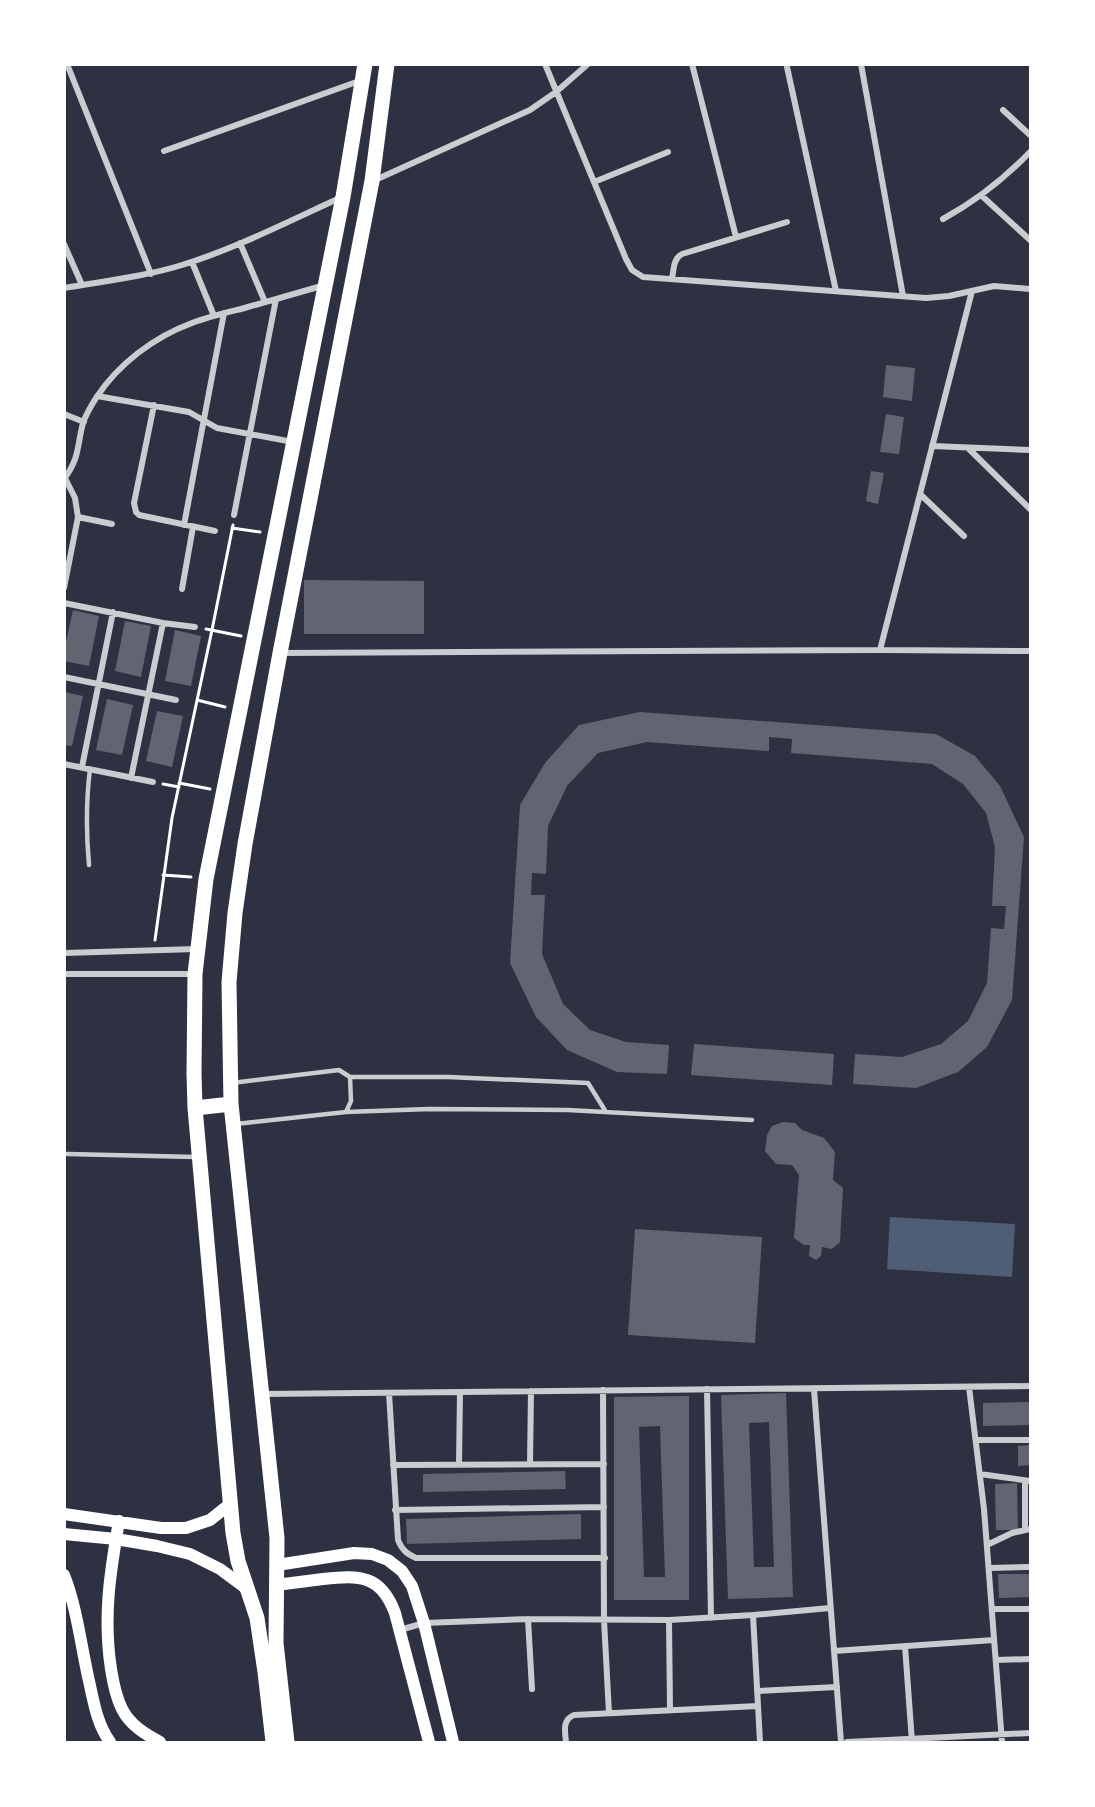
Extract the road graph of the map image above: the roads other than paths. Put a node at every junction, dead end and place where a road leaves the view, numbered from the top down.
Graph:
1 (67, 64) edge
2 (365, 64) edge
3 (387, 64) edge
4 (545, 64) edge
5 (588, 64) edge
6 (692, 64) edge
7 (861, 64) edge
8 (787, 67) dead end
9 (363, 80) junction
10 (556, 92) junction
11 (1003, 110) dead end
12 (1030, 135) edge
13 (164, 151) dead end
14 (1030, 152) edge
15 (668, 153) dead end
16 (372, 182) junction
17 (594, 182) junction
18 (343, 196) junction
19 (982, 196) junction
20 (943, 219) dead end
21 (787, 222) dead end
22 (736, 237) junction
23 (1030, 240) edge
24 (240, 243) junction
25 (64, 244) edge
26 (192, 262) junction
27 (151, 274) junction
28 (672, 279) junction
29 (82, 285) junction
30 (325, 285) junction
31 (64, 288) edge
32 (1030, 289) edge
33 (836, 291) junction
34 (972, 291) junction
35 (903, 296) junction
36 (276, 299) junction
37 (265, 302) junction
38 (224, 314) junction
39 (214, 316) junction
40 (97, 396) junction
41 (154, 405) junction
42 (64, 414) edge
43 (203, 421) junction
44 (84, 422) junction
45 (250, 434) junction
46 (294, 442) junction
47 (932, 446) junction
48 (967, 447) junction
49 (1030, 450) edge
50 (65, 478) edge
51 (920, 494) junction
52 (1030, 509) edge
53 (234, 515) road end
54 (78, 518) junction
55 (112, 524) dead end
56 (184, 525) junction
57 (193, 527) junction
58 (215, 531) dead end
59 (964, 536) dead end
60 (64, 588) edge
61 (182, 589) dead end
62 (64, 603) edge
63 (113, 612) junction
64 (163, 623) junction
65 (195, 627) road end
66 (880, 650) junction
67 (1030, 651) edge
68 (280, 653) junction
69 (64, 677) edge
70 (98, 684) junction
71 (148, 694) junction
72 (176, 700) dead end
73 (64, 764) edge
74 (82, 767) junction
75 (90, 769) junction
76 (131, 778) junction
77 (153, 782) road end
78 (89, 865) dead end
79 (197, 949) junction
80 (64, 953) edge
81 (64, 974) edge
82 (195, 974) junction
83 (350, 1077) junction
84 (230, 1083) junction
85 (231, 1104) junction
86 (195, 1108) junction
87 (346, 1112) junction
88 (606, 1112) junction
89 (752, 1120) dead end
90 (233, 1124) junction
91 (67, 1154) dead end
92 (200, 1157) junction
93 (1030, 1386) edge
94 (969, 1387) junction
95 (707, 1389) junction
96 (814, 1389) junction
97 (603, 1390) junction
98 (531, 1391) junction
99 (460, 1392) junction
100 (389, 1393) junction
101 (261, 1394) junction
102 (976, 1440) junction
103 (1030, 1440) edge
104 (393, 1464) junction
105 (459, 1464) junction
106 (530, 1464) junction
107 (604, 1464) junction
108 (980, 1474) junction
109 (1028, 1481) edge
110 (230, 1504) junction
111 (604, 1507) junction
112 (395, 1510) junction
113 (64, 1514) edge
114 (119, 1521) junction
115 (1028, 1529) edge
116 (64, 1534) edge
117 (116, 1539) junction
118 (987, 1545) junction
119 (605, 1558) junction
120 (277, 1564) junction
121 (1030, 1567) edge
122 (989, 1568) junction
123 (64, 1575) edge
124 (276, 1585) junction
125 (247, 1589) junction
126 (830, 1608) junction
127 (1030, 1609) edge
128 (992, 1610) junction
129 (753, 1615) junction
130 (711, 1618) junction
131 (528, 1619) junction
132 (604, 1620) junction
133 (669, 1620) junction
134 (424, 1623) junction
135 (399, 1630) junction
136 (994, 1640) junction
137 (905, 1646) junction
138 (834, 1651) junction
139 (1030, 1659) edge
140 (996, 1660) junction
141 (272, 1672) junction
142 (837, 1687) junction
143 (532, 1689) dead end
144 (757, 1691) junction
145 (758, 1706) junction
146 (670, 1710) junction
147 (609, 1713) junction
148 (1030, 1732) edge
149 (1002, 1734) junction
150 (912, 1741) edge
151 (110, 1743) edge
152 (159, 1743) edge
153 (273, 1743) edge
154 (287, 1743) edge
155 (429, 1743) edge
156 (453, 1743) edge
157 (566, 1743) edge
158 (760, 1743) edge
159 (841, 1743) edge
160 (847, 1743) edge
161 (1002, 1743) edge

1 - 27 street
2 - 9 main road
3 - 16 main road
4 - 10 street
5 - 10 street
6 - 22 street
7 - 35 street
8 - 33 street
9 - 13 street
9 - 18 main road
10 - 16 street
10 - 17 street
11 - 12 street
14 - 19 street
15 - 17 street
16 - 68 main road
17 - 28 street
18 - 24 street
18 - 30 main road
19 - 20 street
19 - 23 street
21 - 22 street
22 - 28 street
24 - 26 street
24 - 37 street
25 - 29 street
26 - 27 street
26 - 39 street
27 - 29 street
28 - 33 street
29 - 31 street
30 - 36 street
30 - 46 main road
32 - 34 street
33 - 35 street
34 - 35 street
34 - 47 street
36 - 37 street
36 - 45 street
37 - 38 street
38 - 39 street
38 - 43 street
39 - 40 street
40 - 41 street
40 - 44 street
41 - 43 street
41 - 56 street
42 - 44 street
43 - 45 street
43 - 56 street
44 - 50 street
45 - 46 street
45 - 53 street
46 - 79 main road
47 - 48 street
47 - 51 street
48 - 49 street
48 - 52 street
50 - 54 street
51 - 59 street
51 - 66 street
54 - 55 street
54 - 60 street
56 - 57 street
57 - 58 street
57 - 61 street
62 - 63 street
63 - 64 street
63 - 70 street
64 - 65 street
64 - 71 street
66 - 67 street
66 - 68 street
68 - 84 main road
69 - 70 street
70 - 71 street
70 - 74 street
71 - 72 street
71 - 76 street
73 - 74 street
74 - 75 street
75 - 76 street
75 - 78 lane
76 - 77 street
79 - 80 street
79 - 82 main road
81 - 82 street
82 - 86 main road
83 - 84 lane
83 - 87 lane
83 - 88 lane
84 - 85 main road
85 - 86 main road
85 - 90 main road
86 - 92 main road
87 - 88 lane
87 - 90 lane
88 - 89 lane
90 - 101 main road
91 - 92 lane
92 - 110 main road
93 - 94 street
94 - 96 street
94 - 102 street
95 - 96 street
95 - 97 street
95 - 130 street
96 - 126 street
97 - 98 street
97 - 107 street
98 - 99 street
98 - 106 street
99 - 100 street
99 - 105 street
100 - 101 street
100 - 104 street
101 - 120 main road
102 - 103 street
102 - 108 street
104 - 105 street
104 - 112 street
105 - 106 street
106 - 107 street
107 - 111 street
108 - 109 street
108 - 118 street
109 - 115 street
110 - 114 main road
110 - 125 main road
111 - 112 street
111 - 119 street
112 - 119 street
113 - 114 main road
114 - 117 main road
115 - 118 street
116 - 117 main road
117 - 125 main road
117 - 152 main road
118 - 122 street
119 - 132 street
120 - 124 main road
120 - 134 main road
121 - 122 street
122 - 128 street
123 - 151 main road
124 - 135 main road
124 - 141 main road
125 - 141 main road
126 - 129 street
126 - 138 street
127 - 128 street
128 - 136 street
129 - 130 street
129 - 144 street
130 - 133 street
131 - 132 street
131 - 134 street
131 - 143 street
132 - 133 street
132 - 147 street
133 - 146 street
134 - 135 street
134 - 156 main road
135 - 155 main road
136 - 137 street
136 - 140 street
137 - 138 street
137 - 150 street
138 - 142 street
139 - 140 street
140 - 149 street
141 - 153 main road
141 - 154 main road
142 - 144 street
142 - 159 street
144 - 145 street
145 - 146 street
145 - 158 street
146 - 147 street
147 - 157 street
148 - 149 street
149 - 150 street
149 - 161 street
150 - 160 street

